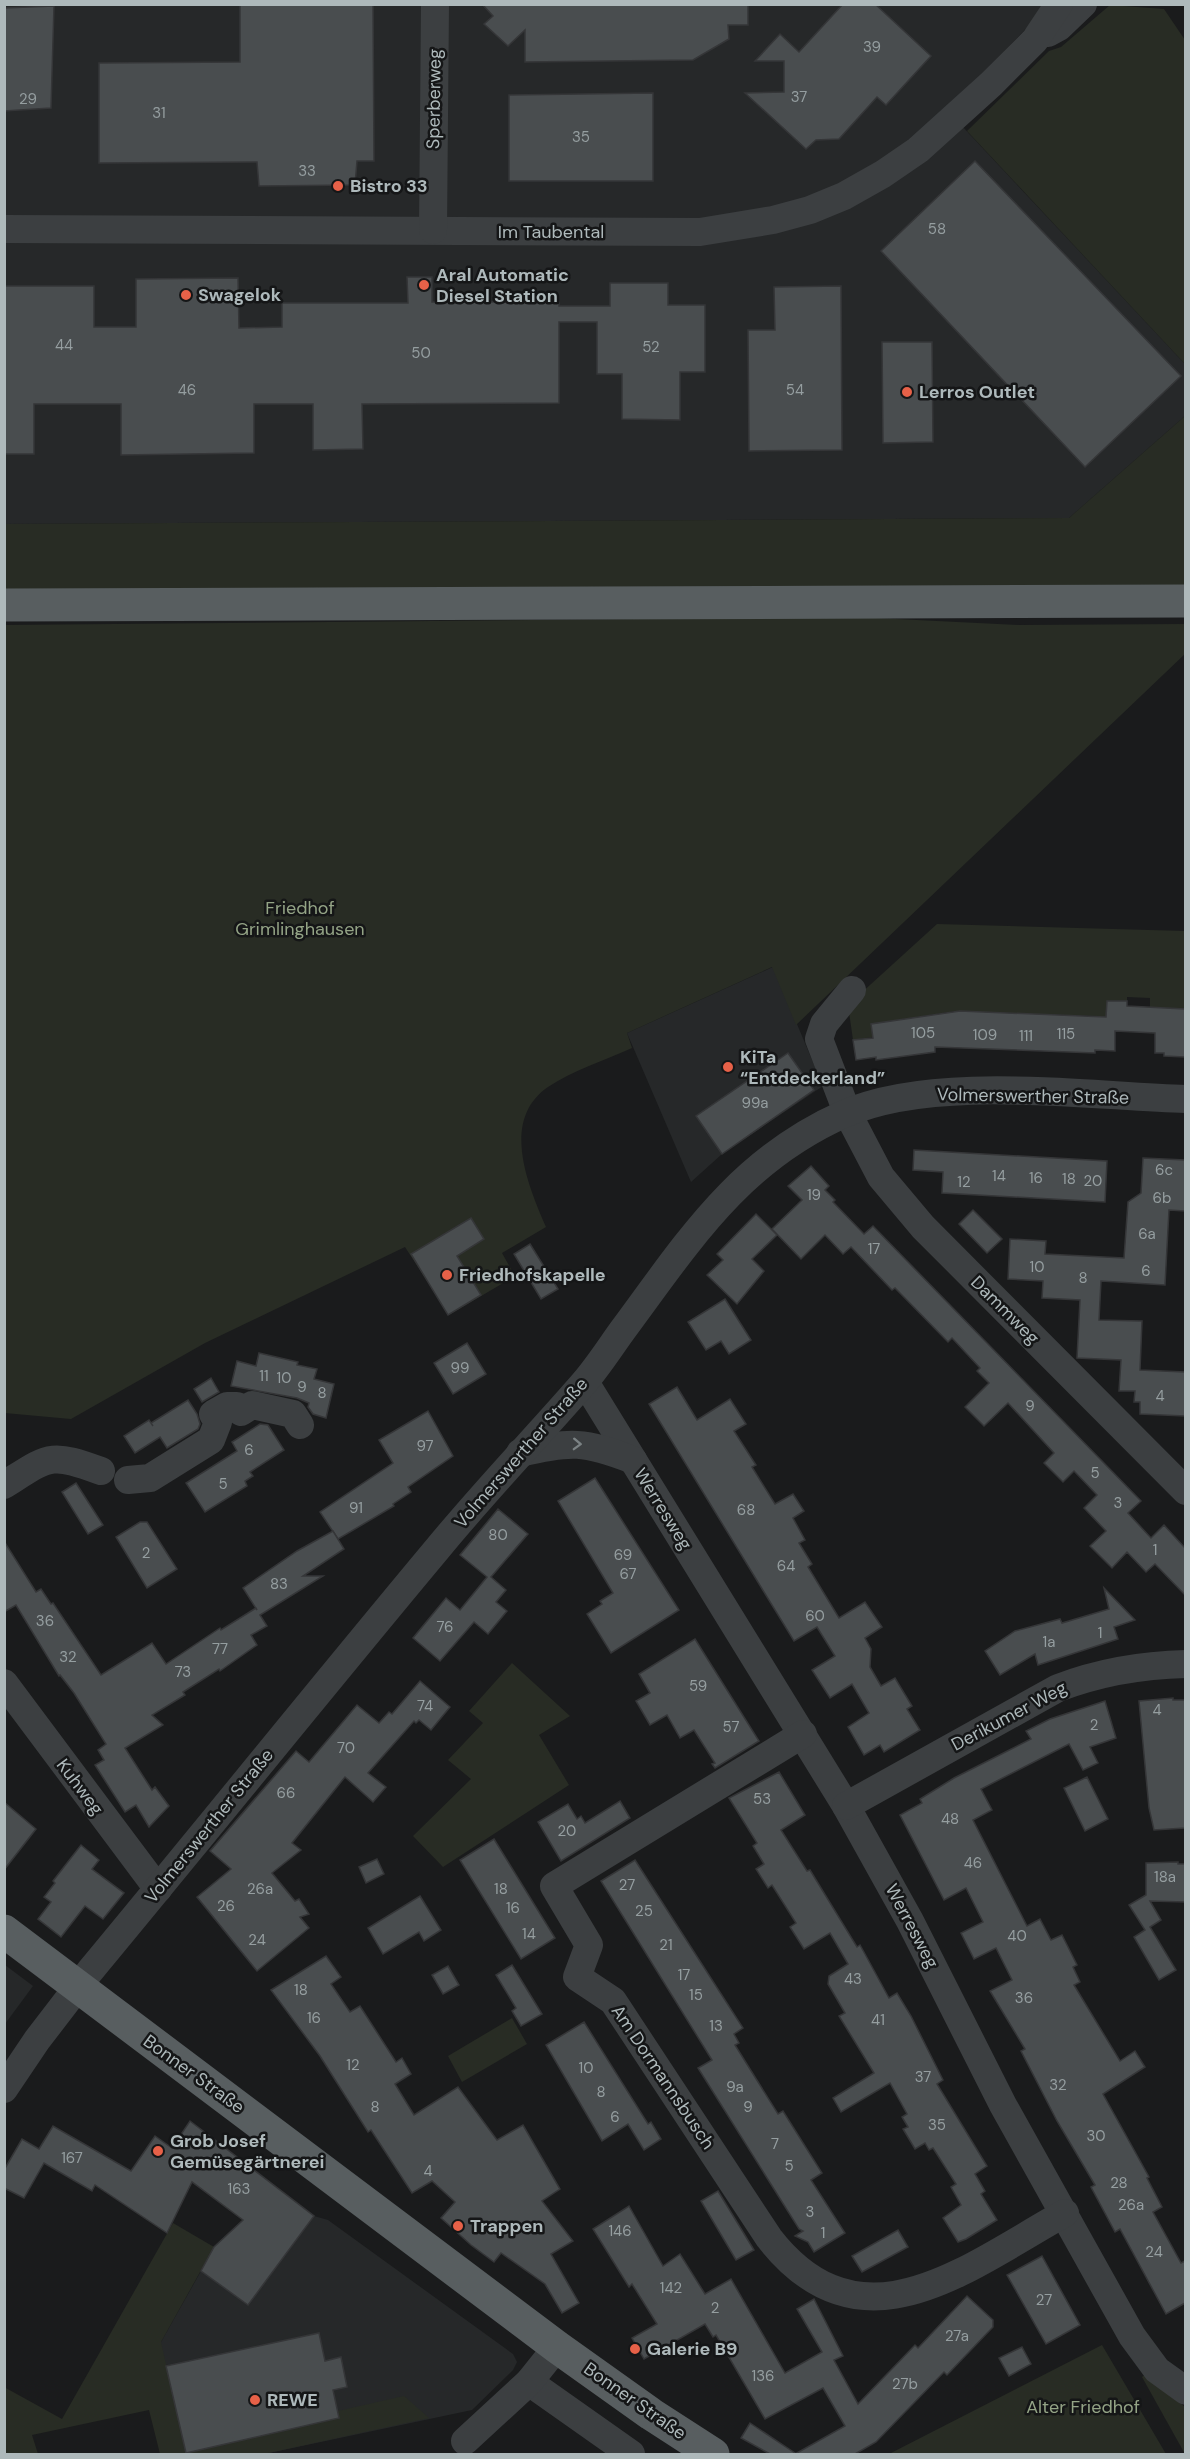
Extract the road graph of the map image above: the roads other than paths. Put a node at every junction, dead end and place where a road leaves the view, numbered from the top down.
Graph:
1 (435, 4) edge
2 (1059, 4) edge
3 (1083, 4) edge
4 (1035, 40) junction
5 (4, 229) edge
6 (433, 230) junction
7 (1185, 601) edge
8 (4, 605) edge
9 (852, 990) dead end
10 (1185, 1100) edge
11 (847, 1112) junction
12 (585, 1382) junction
13 (300, 1425) dead end
14 (520, 1453) junction
15 (633, 1460) junction
16 (4, 1485) edge
17 (1185, 1491) edge
18 (1185, 1664) edge
19 (4, 1683) edge
20 (803, 1734) junction
21 (846, 1806) junction
22 (158, 1890) junction
23 (4, 1931) edge
24 (83, 1979) junction
25 (4, 2089) edge
26 (1065, 2213) junction
27 (557, 2346) junction
28 (529, 2382) junction
29 (1185, 2391) edge
30 (465, 2441) dead end
31 (631, 2454) edge
32 (713, 2454) edge

1 - 6 street, Sperberweg
2 - 4 street, Im Taubental
3 - 4 street, Im Taubental
4 - 6 street, Im Taubental
5 - 6 street, Im Taubental
7 - 8 main road
9 - 11 street, Dammweg
10 - 11 street, Volmerswerther Straße
11 - 12 street, Volmerswerther Straße
11 - 17 street, Dammweg
12 - 14 street, Volmerswerther Straße
12 - 15 street, Werresweg
13 - 16 street
14 -> 15 street, Werresweg
14 - 22 street, Volmerswerther Straße
15 - 20 street, Werresweg
18 - 21 street, Derikumer Weg
19 - 22 street, Kuhweg
20 - 21 street, Werresweg
20 - 26 street, Am Dormannsbusch
21 - 26 street, Werresweg
22 - 24 street, Volmerswerther Straße
23 - 24 main road, Bonner Straße
24 - 25 street, Volmerswerther Straße
24 - 27 main road, Bonner Straße
26 - 29 street, Werresweg
27 - 28 street
27 - 32 main road, Bonner Straße
28 - 30 street
28 - 31 street

